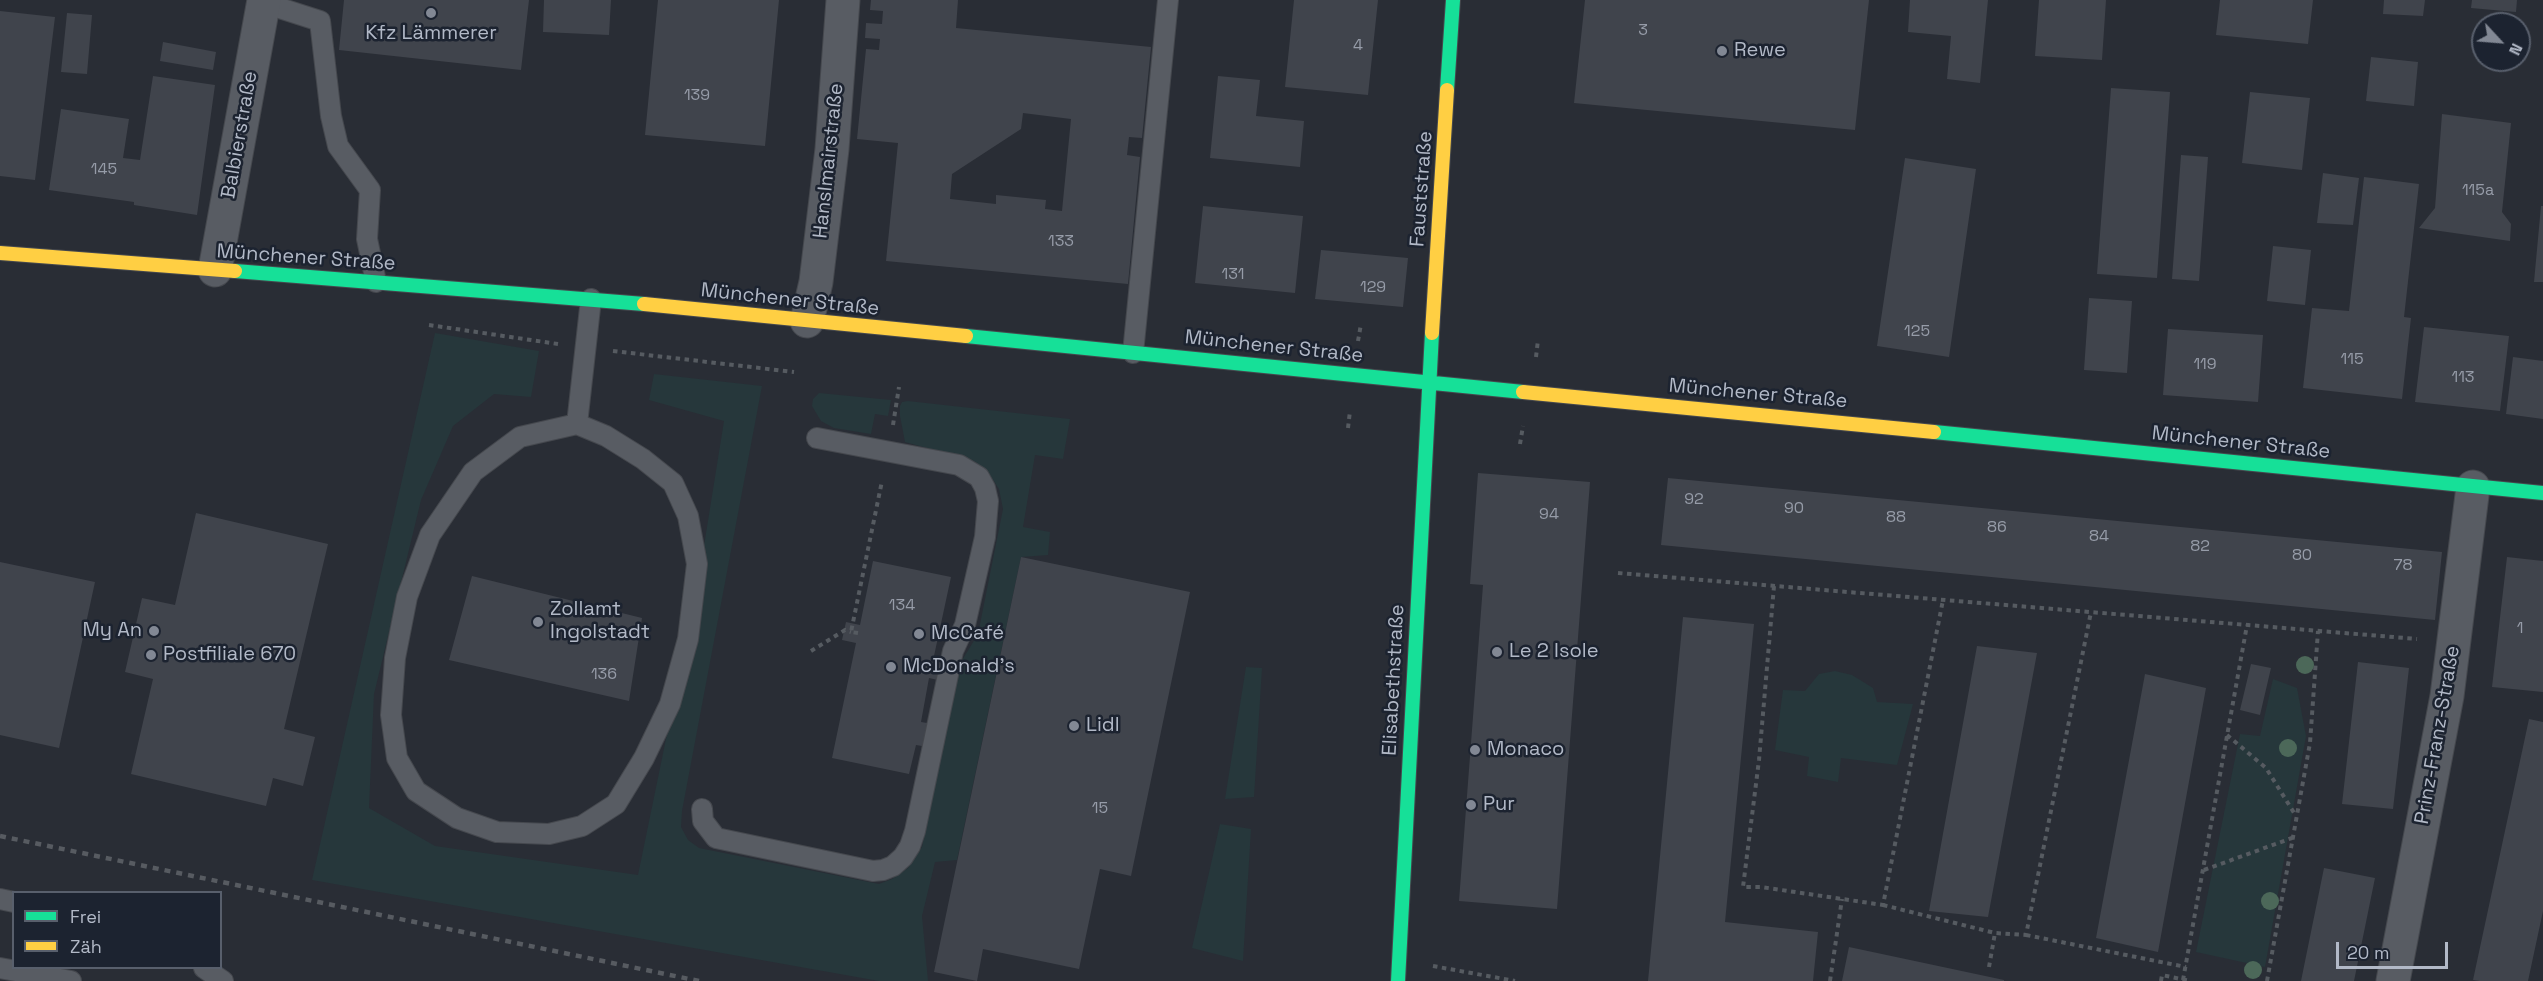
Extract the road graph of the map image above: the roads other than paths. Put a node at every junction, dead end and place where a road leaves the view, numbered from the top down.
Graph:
1 (843, 0) edge
2 (1168, 0) edge
3 (1453, 0) edge
4 (264, 2) edge
5 (0, 253) edge
6 (215, 270) junction
7 (376, 282) junction
8 (591, 299) junction
9 (807, 321) junction
10 (1133, 353) junction
11 (1430, 382) junction
12 (577, 424) junction
13 (817, 438) dead end
14 (2473, 487) junction
15 (2543, 493) edge
16 (702, 809) dead end
17 (0, 968) edge
18 (205, 969) edge
19 (71, 981) edge
20 (223, 981) edge
21 (1398, 981) edge
22 (2393, 981) edge

1 - 9 street, Hanslmairstraße
2 - 10 lane
3 - 11 main road, Fauststraße
4 - 6 street, Balbierstraße
4 - 7 lane
5 - 6 main road, Münchener Straße
6 - 7 main road, Münchener Straße
7 - 8 main road, Münchener Straße
8 - 9 main road, Münchener Straße
8 - 12 lane
9 - 10 main road, Münchener Straße
10 - 11 main road, Münchener Straße
11 - 14 main road, Münchener Straße
11 - 21 main road, Elisabethstraße
12 - 12 lane
13 - 16 lane
14 - 15 main road, Münchener Straße
14 - 22 street, Prinz-Franz-Straße
17 - 19 lane
18 - 20 lane

